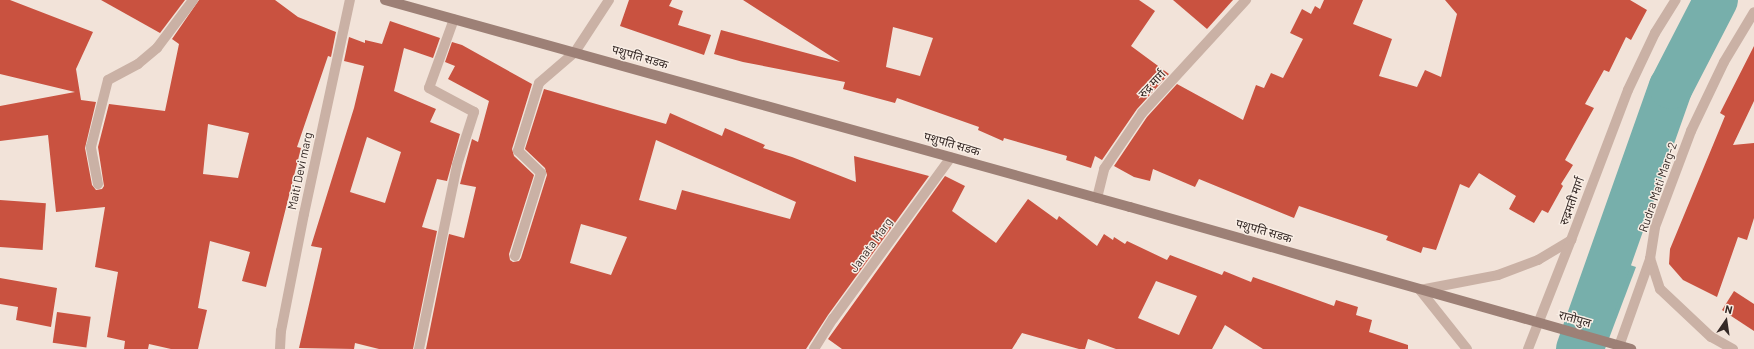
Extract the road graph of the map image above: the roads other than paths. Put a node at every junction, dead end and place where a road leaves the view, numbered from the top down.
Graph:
1 (193, 0) edge
2 (350, 0) edge
3 (385, 0) edge
4 (609, 0) edge
5 (1246, 0) edge
6 (1676, 0) edge
7 (1754, 12) edge
8 (454, 19) junction
9 (575, 52) junction
10 (951, 157) junction
11 (98, 184) dead end
12 (1097, 198) junction
13 (1571, 240) junction
14 (515, 256) dead end
15 (1650, 259) junction
16 (1420, 290) junction
17 (1512, 315) joint
18 (280, 349) edge
19 (419, 349) edge
20 (814, 349) edge
21 (1467, 349) edge
22 (1528, 349) edge
23 (1618, 349) edge
24 (1631, 349) edge
25 (1734, 349) edge

1 - 11 street
2 - 18 street, Maiti Devi marg
3 - 8 main road, पशुपति सडक
4 - 9 street
5 - 12 street, रुद्र मार्ग
6 - 13 street, रुद्रमती मार्ग
7 - 15 street, Rudra Mati Marg-2
8 - 9 main road, पशुपति सडक
8 - 19 street
9 - 10 main road, पशुपति सडक
9 - 14 street
10 - 12 main road, पशुपति सडक
10 - 20 street, Janata Marg
12 - 16 main road, पशुपति सडक
13 - 16 street, रुद्रमती मार्ग
13 - 22 street
15 - 23 street
15 - 25 street, Rudra Mati Marg-2
16 - 17 main road, पशुपति सडक
16 - 21 street
17 - 24 main road, रातोपुल, bridge

